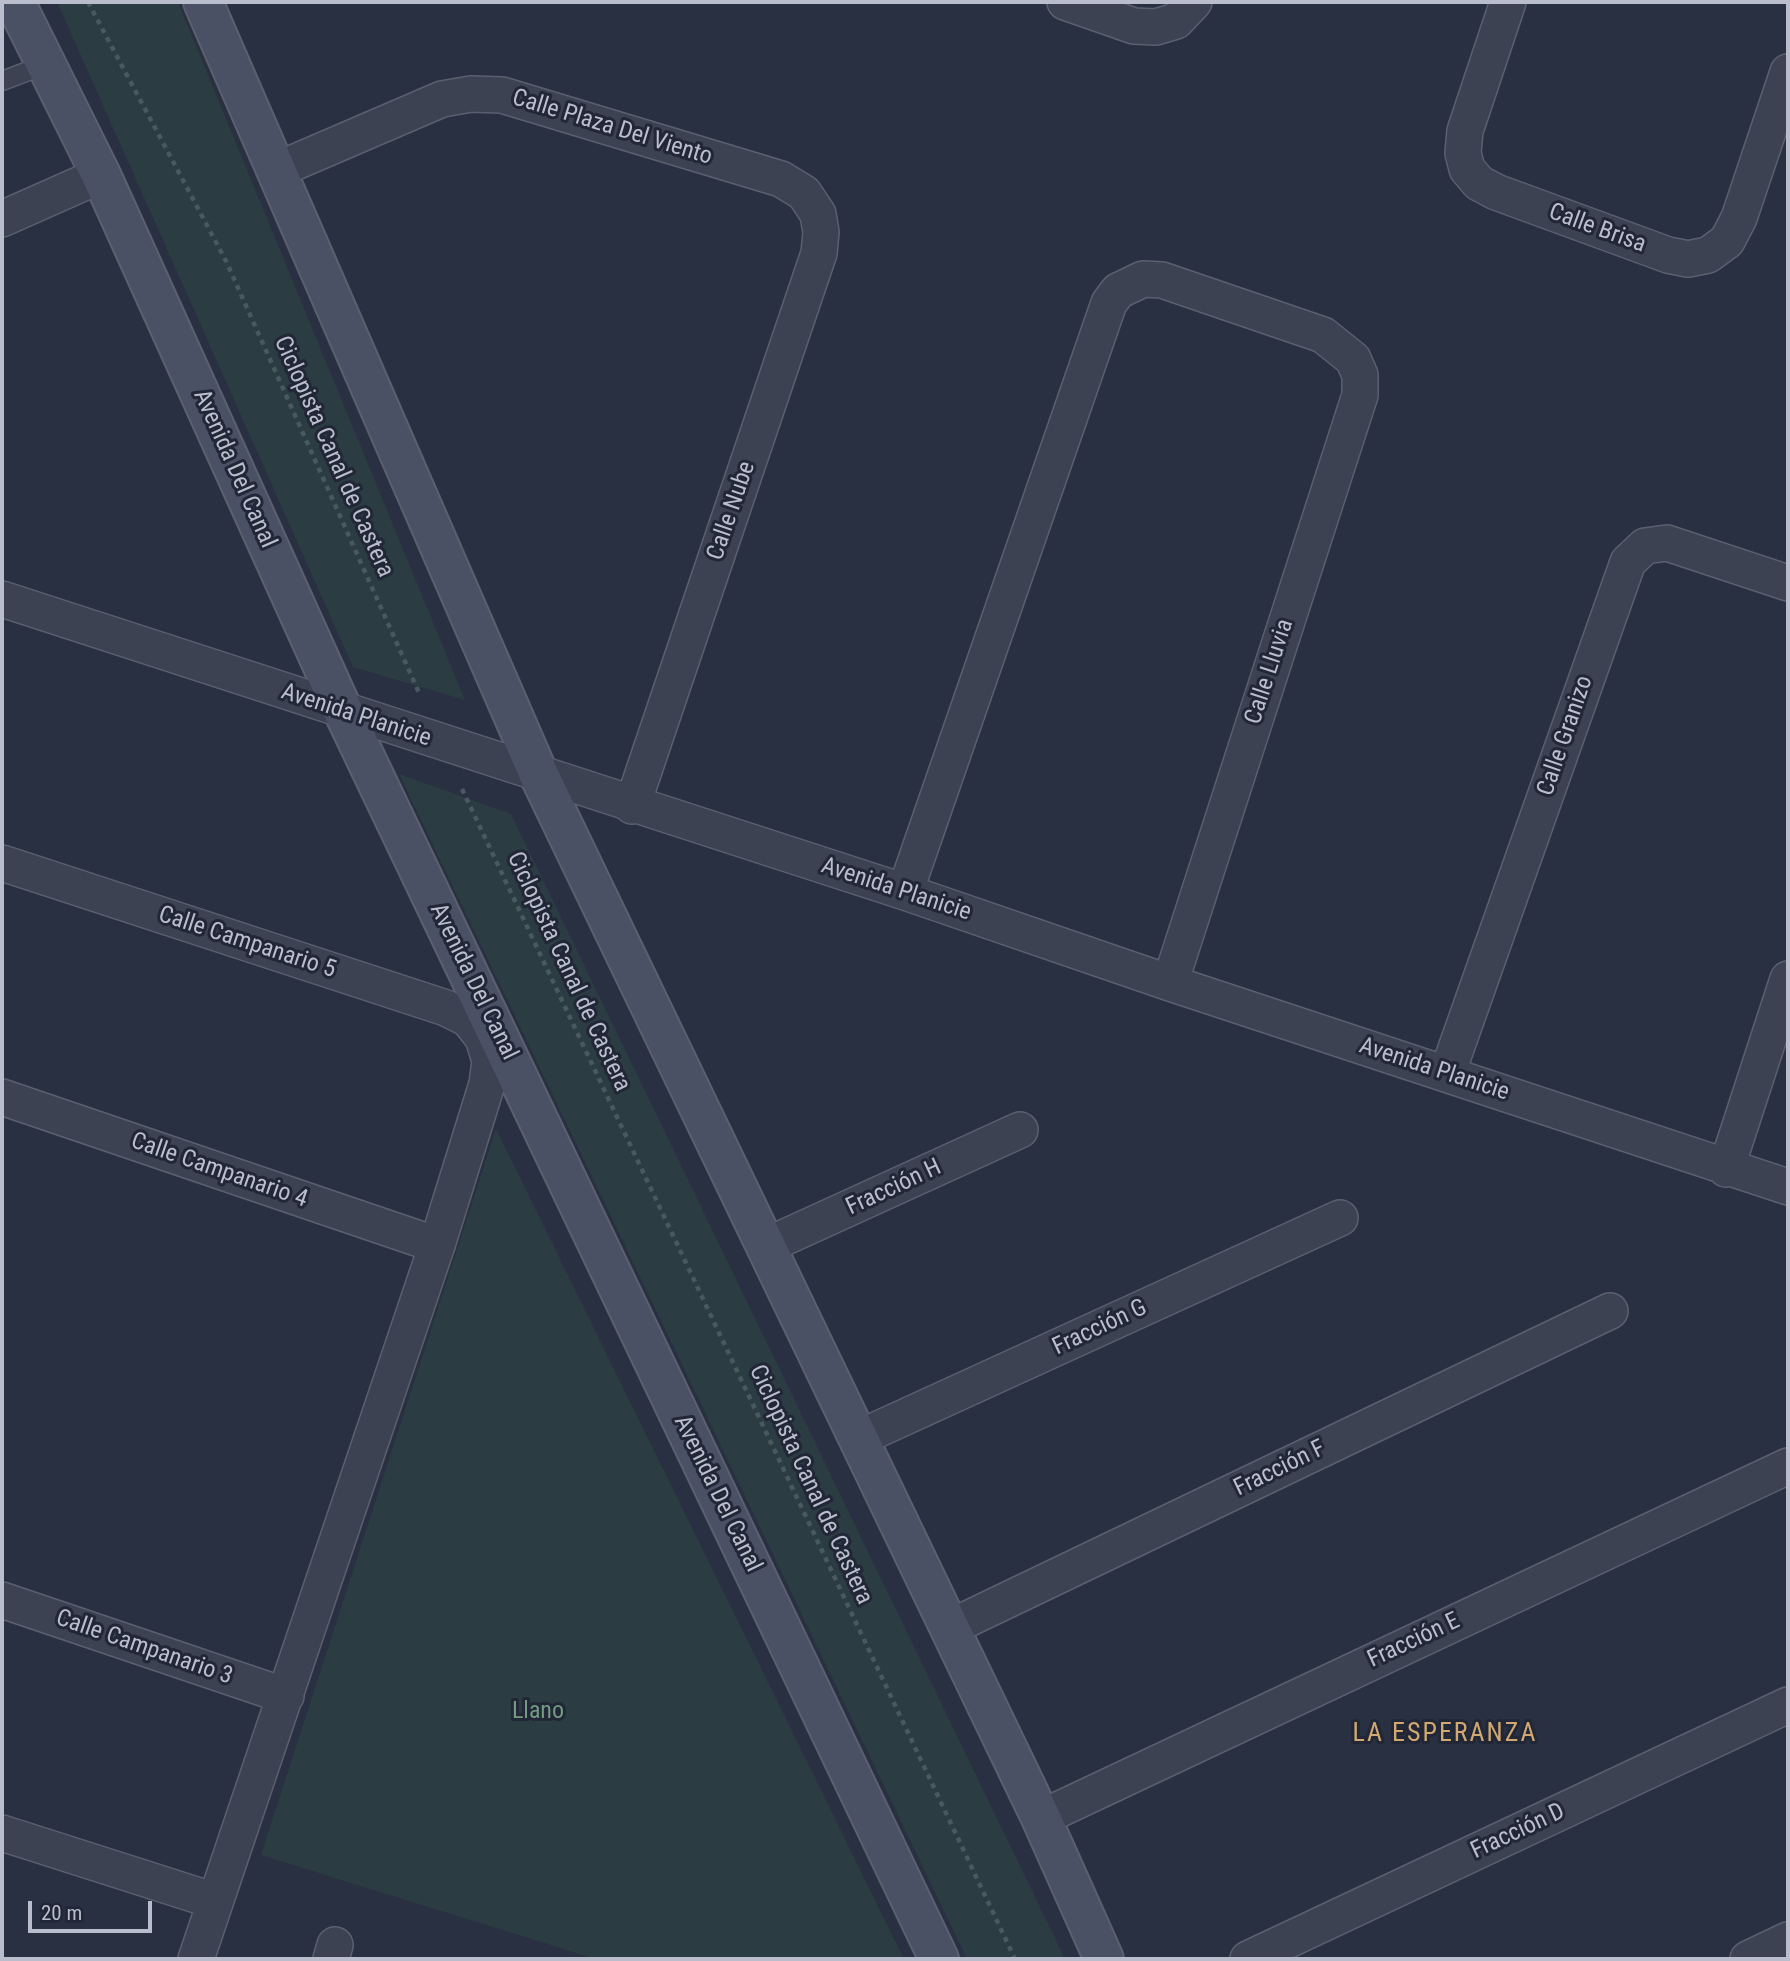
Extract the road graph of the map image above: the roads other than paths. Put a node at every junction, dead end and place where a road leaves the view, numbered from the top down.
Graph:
1 (15, 2) edge
2 (203, 2) edge
3 (1065, 2) edge
4 (1194, 2) edge
5 (1508, 2) edge
6 (44, 65) junction
7 (1788, 72) edge
8 (2, 81) edge
9 (277, 170) junction
10 (101, 175) junction
11 (818, 214) joint
12 (2, 219) edge
13 (1788, 583) edge
14 (2, 599) edge
15 (344, 713) junction
16 (539, 775) junction
17 (632, 806) junction
18 (2, 863) edge
19 (905, 892) junction
20 (1788, 979) edge
21 (1170, 983) junction
22 (1447, 1074) junction
23 (2, 1097) edge
24 (1020, 1130) dead end
25 (1726, 1168) junction
26 (1788, 1188) edge
27 (1340, 1218) dead end
28 (437, 1245) junction
29 (768, 1245) junction
30 (1610, 1311) dead end
31 (859, 1438) junction
32 (1788, 1466) edge
33 (2, 1600) edge
34 (949, 1628) junction
35 (286, 1696) junction
36 (1788, 1705) edge
37 (1041, 1818) junction
38 (2, 1833) edge
39 (215, 1901) junction
40 (1788, 1940) edge
41 (196, 1959) edge
42 (939, 1959) edge
43 (1104, 1959) edge
44 (1248, 1959) edge
45 (1748, 1959) edge

1 - 6 main road, Avenida Del Canal
2 - 9 main road
3 - 4 street
5 - 7 street, Calle Brisa
6 - 8 lane
6 - 10 main road, Avenida Del Canal
9 - 11 street, Calle Plaza Del Viento
9 - 16 main road
10 - 12 street
10 - 15 main road, Avenida Del Canal
11 - 17 street, Calle Nube
13 - 22 street, Calle Granizo
14 - 15 street, Avenida Planicie
15 - 16 street, Avenida Planicie
15 - 42 main road, Avenida Del Canal
16 - 17 street, Avenida Planicie
16 - 29 main road
17 - 19 street, Avenida Planicie
18 - 28 street, Calle Campanario 5
19 - 21 street, Avenida Planicie
19 - 21 street, Calle Lluvia
20 - 25 street
21 - 22 street, Avenida Planicie
22 - 25 street, Avenida Planicie
23 - 28 street, Calle Campanario 4
24 - 29 street, Fracción H
25 - 26 street, Avenida Planicie
27 - 31 street, Fracción G
28 - 35 street
29 - 31 main road
30 - 34 street, Fracción F
31 - 34 main road
32 - 37 street, Fracción E
33 - 35 street, Calle Campanario 3
34 - 37 main road
35 - 39 street
36 - 44 street, Fracción D
37 - 43 main road
38 - 39 street
39 - 41 street
40 - 45 street

